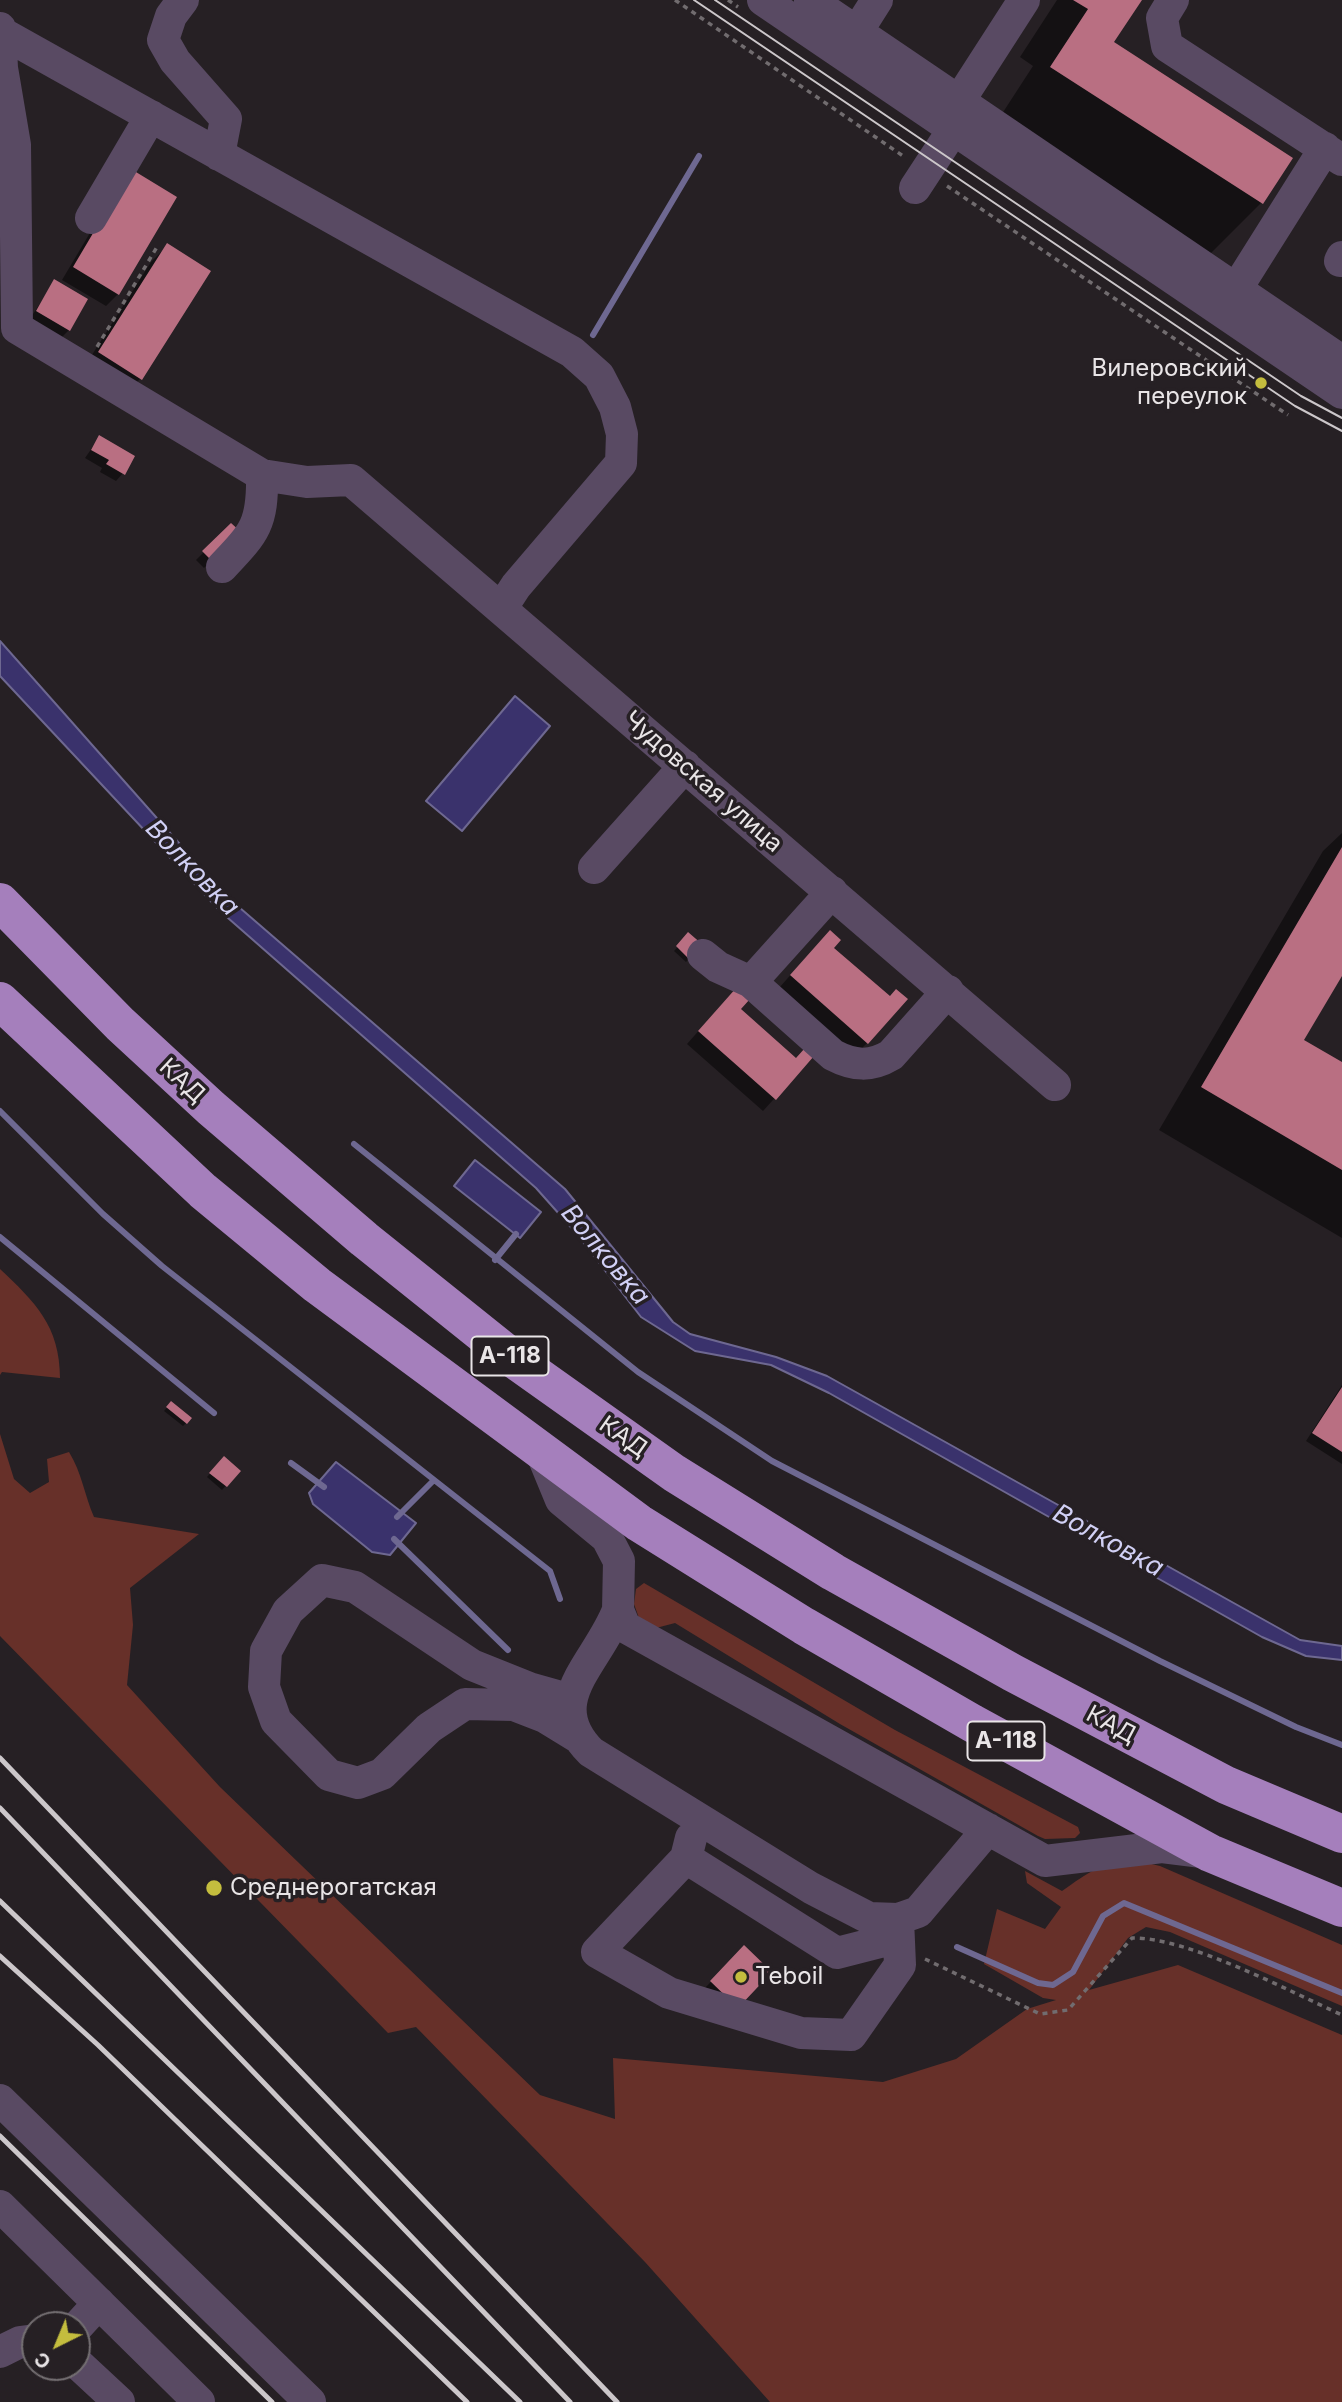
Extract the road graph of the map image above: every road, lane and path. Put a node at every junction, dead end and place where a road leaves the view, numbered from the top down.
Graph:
1 (183, 0) edge
2 (676, 0) edge
3 (763, 0) edge
4 (810, 0) edge
5 (877, 0) edge
6 (1024, 0) edge
7 (1173, 0) edge
8 (0, 30) edge
9 (850, 43) junction
10 (151, 116) junction
11 (956, 116) junction
12 (1333, 154) edge
13 (219, 155) junction
14 (920, 180) junction
15 (91, 218) dead end
16 (157, 247) dead end
17 (1229, 300) junction
18 (1342, 362) edge
19 (85, 367) junction
20 (1342, 393) edge
21 (1288, 415) dead end
22 (262, 475) junction
23 (222, 567) dead end
24 (501, 609) junction
25 (685, 766) junction
26 (594, 868) dead end
27 (832, 892) junction
28 (0, 902) edge
29 (703, 955) dead end
30 (751, 982) junction
31 (948, 991) junction
32 (0, 1002) edge
33 (1055, 1085) dead end
34 (542, 1454) junction
35 (618, 1610) junction
36 (571, 1700) junction
37 (576, 1736) junction
38 (696, 1817) junction
39 (988, 1829) junction
40 (1342, 1834) edge
41 (1210, 1853) junction
42 (686, 1858) junction
43 (1342, 1908) edge
44 (898, 1933) junction
45 (1342, 2015) edge
46 (0, 2100) edge
47 (0, 2206) edge
48 (99, 2303) junction
49 (91, 2311) edge
50 (21, 2342) edge
51 (0, 2352) edge
52 (91, 2375) edge
53 (119, 2402) edge
54 (199, 2402) edge
55 (310, 2402) edge

1 - 13 street
2 - 14 path
3 - 9 street
4 - 9 street
5 - 9 street
6 - 11 street
7 - 12 street
8 - 10 street
8 - 19 street
9 - 11 street
10 - 13 street
10 - 15 street
11 - 14 street
11 - 17 street
12 - 17 street
13 - 24 street
14 - 21 path
16 - 19 path
17 - 18 street
17 - 20 street
19 - 22 street
22 - 23 street
22 - 24 street, Чудовская улица
24 - 25 street, Чудовская улица
25 - 26 street
25 - 27 street, Чудовская улица
27 - 30 street
27 - 31 street, Чудовская улица
28 - 40 highway, КАД / А-118
29 - 30 street
30 - 31 street
31 - 33 street, Чудовская улица
32 - 34 highway, А-118
34 - 35 street
34 - 41 highway, А-118
35 - 36 street
35 - 39 street
36 - 37 street
36 - 37 street
37 - 38 street
38 - 42 street
38 - 44 street
39 - 41 street
39 - 44 street
41 - 43 highway, А-118
42 - 44 street
42 - 44 street
44 - 45 path
46 - 55 street
47 - 48 street
48 - 49 street
48 - 54 street
50 - 51 street
52 - 53 street

